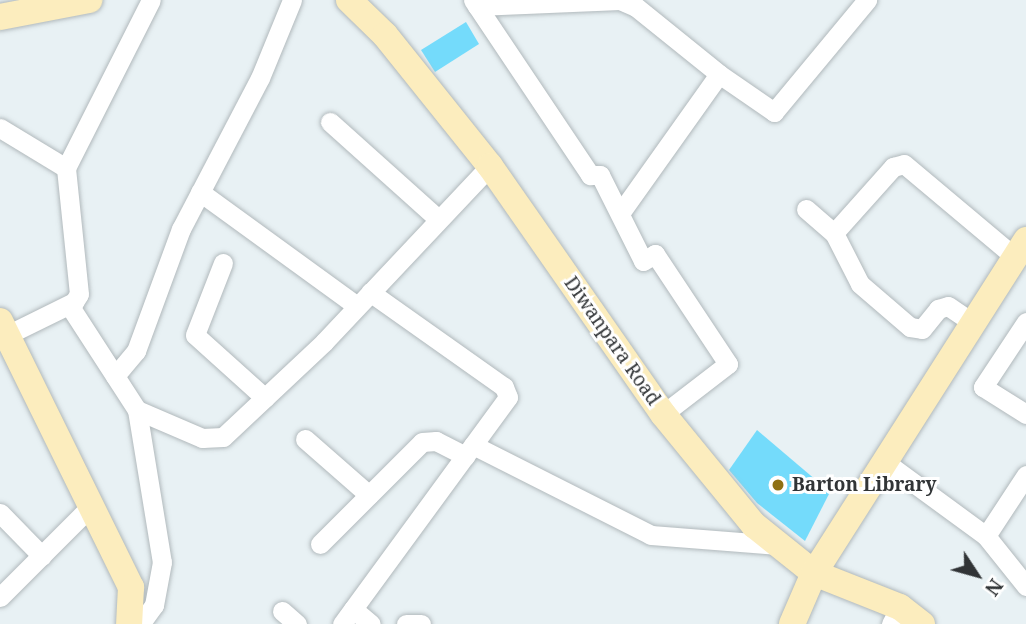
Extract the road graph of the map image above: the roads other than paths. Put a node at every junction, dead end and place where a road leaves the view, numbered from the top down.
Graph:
1 (89, 0) edge
2 (151, 0) edge
3 (292, 0) edge
4 (349, 0) edge
5 (867, 0) edge
6 (475, 3) edge
7 (0, 18) edge
8 (719, 74) junction
9 (330, 122) dead end
10 (0, 128) edge
11 (490, 166) junction
12 (66, 168) junction
13 (200, 192) junction
14 (806, 209) dead end
15 (621, 212) junction
16 (438, 219) junction
17 (834, 233) junction
18 (1021, 249) edge
19 (223, 263) dead end
20 (363, 299) junction
21 (69, 305) junction
22 (1026, 322) edge
23 (973, 323) junction
24 (3, 328) edge
25 (115, 376) junction
26 (265, 398) junction
27 (137, 410) junction
28 (663, 414) junction
29 (1026, 414) edge
30 (305, 439) dead end
31 (469, 451) junction
32 (885, 462) junction
33 (1026, 475) edge
34 (369, 495) junction
35 (91, 506) junction
36 (0, 513) edge
37 (986, 536) junction
38 (320, 544) dead end
39 (779, 545) junction
40 (42, 556) junction
41 (814, 573) junction
42 (1026, 586) edge
43 (0, 597) edge
44 (282, 611) dead end
45 (896, 615) edge
46 (348, 617) edge
47 (143, 622) edge
48 (297, 624) edge
49 (371, 624) edge
50 (406, 624) edge
51 (421, 624) edge
52 (792, 624) edge
53 (922, 624) edge

1 - 7 street
2 - 12 street
3 - 13 street
4 - 11 street, Diwanpara Road
5 - 8 street
6 - 8 street
6 - 15 street
8 - 15 street
9 - 16 street
10 - 12 street
11 - 16 street
11 - 28 street, Diwanpara Road
12 - 21 street
13 - 20 street
13 - 25 street
14 - 17 street
15 - 28 street
16 - 20 street
17 - 18 street
17 - 23 street
18 - 23 street
19 - 26 street
20 - 26 street
20 - 31 street
21 - 24 street
21 - 25 street
22 - 29 street
23 - 32 street
24 - 35 street
25 - 27 street
26 - 27 street
27 - 47 street
28 - 39 street, Diwanpara Road
30 - 34 street
31 - 34 street
31 - 39 street
31 - 46 street
32 - 37 street
32 - 41 street
33 - 37 street
34 - 38 street
35 - 40 street
35 - 47 street
36 - 40 street
37 - 42 street
39 - 41 street, Diwanpara Road
40 - 43 street
41 - 45 street, Diwanpara Road
41 - 52 street
44 - 48 street
45 - 53 street, Diwanpara Road
46 - 49 street
50 - 51 street

